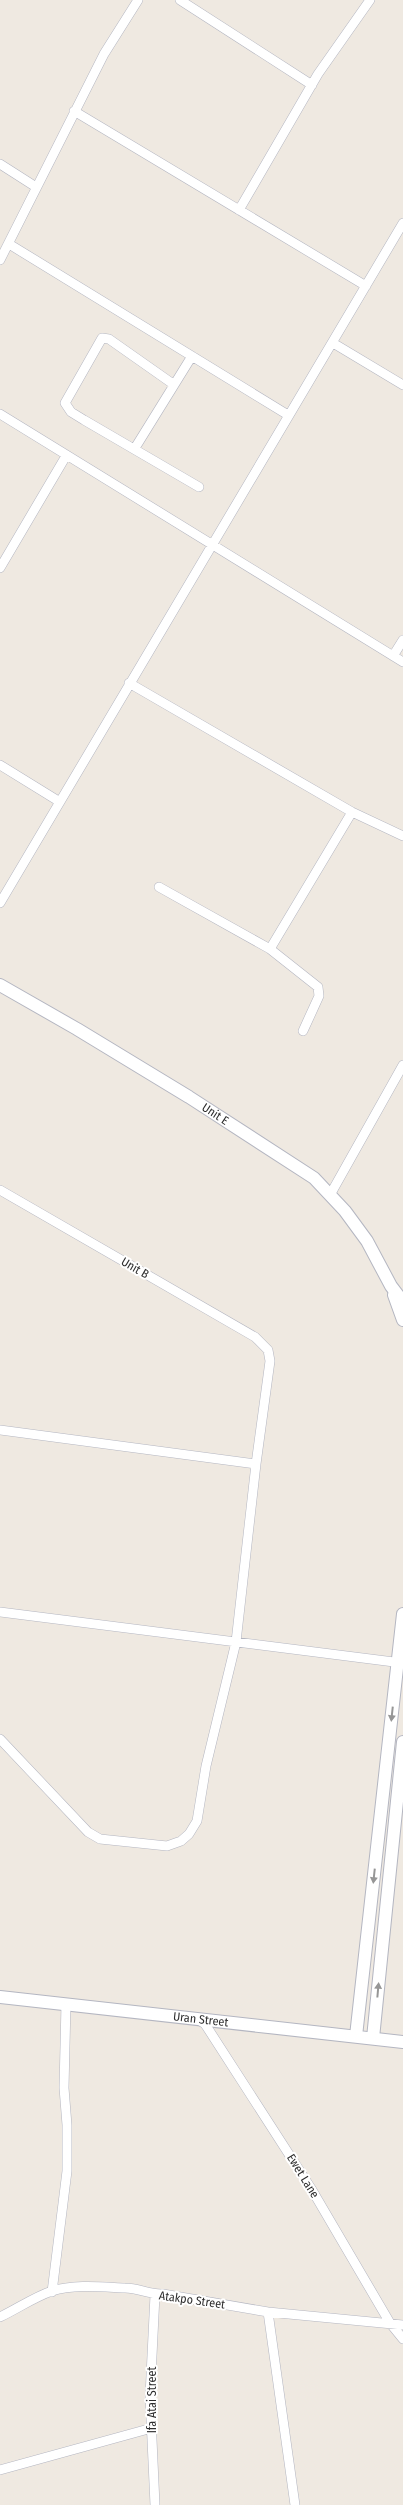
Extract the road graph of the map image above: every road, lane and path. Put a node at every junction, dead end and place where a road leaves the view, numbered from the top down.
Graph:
1 (138, 0) edge
2 (180, 0) edge
3 (370, 0) edge
4 (312, 85) junction
5 (74, 111) junction
6 (0, 164) edge
7 (36, 187) junction
8 (239, 210) junction
9 (402, 226) edge
10 (9, 244) junction
11 (0, 260) edge
12 (366, 286) junction
13 (333, 343) junction
14 (192, 356) junction
15 (173, 384) junction
16 (403, 385) edge
17 (0, 414) edge
18 (288, 415) junction
19 (135, 448) junction
20 (66, 456) junction
21 (199, 487) dead end
22 (211, 546) junction
23 (0, 568) edge
24 (403, 640) edge
25 (393, 656) junction
26 (403, 662) edge
27 (129, 683) junction
28 (0, 765) edge
29 (60, 802) junction
30 (352, 812) junction
31 (403, 836) edge
32 (159, 887) dead end
33 (0, 903) edge
34 (270, 949) junction
35 (0, 985) edge
36 (303, 1031) dead end
37 (403, 1065) edge
38 (0, 1190) edge
39 (330, 1195) junction
40 (391, 1286) junction
41 (403, 1302) edge
42 (403, 1320) edge
43 (0, 1430) edge
44 (256, 1464) junction
45 (0, 1612) edge
46 (403, 1614) edge
47 (236, 1642) junction
48 (400, 1663) edge
49 (0, 1739) edge
50 (403, 1742) edge
51 (399, 1813) edge
52 (0, 1997) edge
53 (66, 2004) junction
54 (196, 2018) junction
55 (356, 2036) junction
56 (373, 2038) junction
57 (403, 2042) edge
58 (52, 2292) junction
59 (155, 2294) junction
60 (268, 2312) junction
61 (0, 2317) edge
62 (390, 2323) junction
63 (403, 2325) edge
64 (403, 2339) edge
65 (152, 2428) junction
66 (0, 2470) edge
67 (155, 2505) edge
68 (295, 2505) edge

1 - 5 street
2 - 4 street
3 - 4 street
4 - 8 street
5 - 7 street
5 - 8 street
6 - 7 street
7 - 10 street
8 - 12 street
9 - 12 street
10 - 11 street
10 - 14 street
12 - 13 street
13 - 16 street
13 - 18 street
14 - 15 street
14 - 18 street
15 - 19 street
15 - 19 street
17 - 20 street
18 - 22 street
19 - 21 street
20 - 22 street
20 - 23 street
22 - 25 street
22 - 27 street
24 - 25 street
25 - 26 street
27 - 29 street
27 - 30 street
28 - 29 street
29 - 33 street
30 - 31 street
30 - 34 street
32 - 34 street
34 - 36 street
35 - 39 street, Unit E
37 - 39 street
38 - 44 street, Unit B
39 - 40 street, Unit E
40 - 41 street
40 - 42 street
43 - 44 street
44 - 47 street
45 - 47 street
46 - 48 street
47 - 48 street
47 - 49 street
48 -> 55 street
50 - 51 street
56 -> 51 street
52 - 53 street, Uran Street
53 - 54 street, Uran Street
53 - 58 street
54 - 55 street, Uran Street
54 - 62 street, Ewet Lane
55 - 56 street, Uran Street
56 - 57 street, Uran Street
58 - 59 street, Atakpo Street
58 - 61 street, Atakpo Street
59 - 60 street, Atakpo Street
59 - 65 street, Ifa Atai Street
60 - 62 street, Atakpo Street
60 - 68 street
62 - 63 street, Atakpo Street
62 - 64 street, Ewet Lane
65 - 66 street
65 - 67 street, Ifa Atai Street

